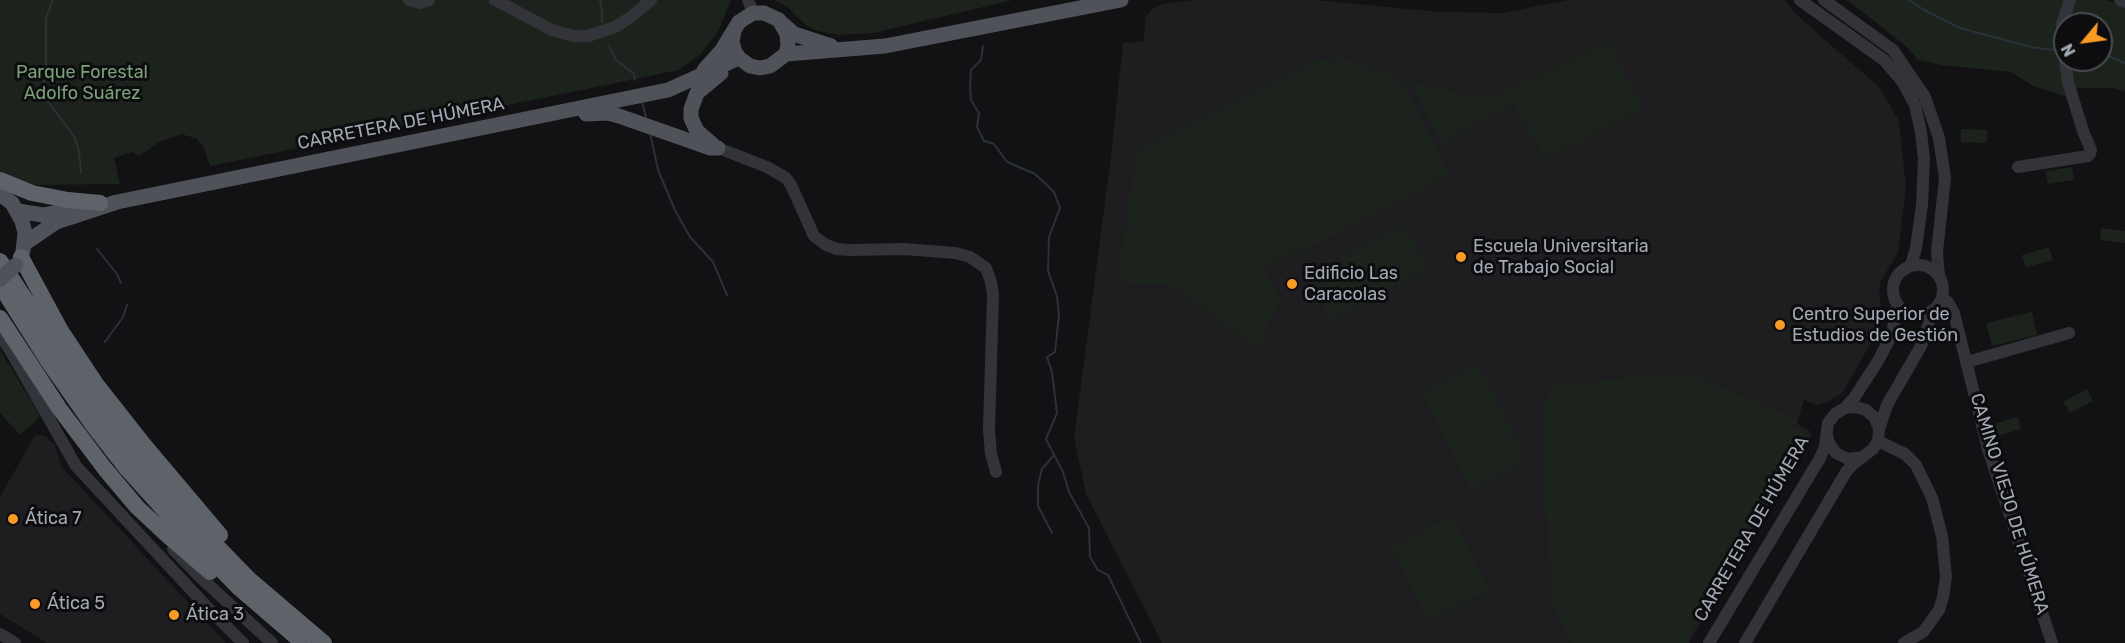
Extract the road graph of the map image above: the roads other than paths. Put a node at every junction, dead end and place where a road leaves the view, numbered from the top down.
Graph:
1 (409, 0) edge
2 (429, 0) edge
3 (495, 0) edge
4 (651, 0) edge
5 (1078, 0) edge
6 (1121, 0) edge
7 (1800, 0) edge
8 (1824, 0) edge
9 (2120, 0) edge
10 (2125, 2) edge
11 (750, 7) edge
12 (782, 23) junction
13 (984, 26) junction
14 (734, 31) junction
15 (843, 49) junction
16 (786, 54) junction
17 (741, 60) junction
18 (2067, 72) edge
19 (692, 80) junction
20 (539, 116) junction
21 (718, 148) junction
22 (2018, 167) dead end
23 (0, 180) edge
24 (0, 194) edge
25 (108, 203) junction
26 (18, 211) junction
27 (15, 257) edge
28 (1911, 266) junction
29 (1939, 277) junction
30 (0, 279) edge
31 (0, 285) edge
32 (1942, 298) junction
33 (1898, 306) junction
34 (1933, 311) junction
35 (0, 318) edge
36 (2069, 333) dead end
37 (0, 336) edge
38 (1967, 362) junction
39 (1845, 408) junction
40 (1827, 434) junction
41 (1878, 435) junction
42 (1863, 457) junction
43 (996, 472) dead end
44 (137, 507) junction
45 (200, 577) junction
46 (0, 634) edge
47 (15, 643) edge
48 (243, 643) edge
49 (263, 643) edge
50 (272, 643) edge
51 (293, 643) edge
52 (303, 643) edge
53 (325, 643) edge
54 (1709, 643) edge
55 (1745, 643) edge
56 (1904, 643) edge
57 (2052, 643) edge

1 - 2 street
3 - 4 street
5 - 13 main road
6 - 13 main road
7 - 28 street
8 - 29 street
9 - 10 street
11 - 12 main road
11 - 14 main road
12 - 15 main road
12 - 16 main road
13 - 15 main road
14 - 17 main road
14 - 19 main road, CARRETERA DE HÚMERA
15 - 16 main road
16 - 17 main road
17 - 19 main road, CARRETERA DE HÚMERA
17 - 21 main road
18 - 22 street
19 - 20 main road, CARRETERA DE HÚMERA
20 - 21 main road
20 - 25 main road, CARRETERA DE HÚMERA
21 - 43 street
23 - 25 highway
24 - 26 main road
25 - 26 main road, CARRETERA DE HÚMERA
25 - 27 main road, CARRETERA DE HÚMERA
26 - 27 main road
27 - 30 main road, CARRETERA DE HÚMERA, bridge
27 - 53 highway
28 - 29 street
28 - 33 street
29 - 32 street
31 - 52 highway
32 - 34 street
32 - 38 street, CAMINO VIEJO DE HÚMERA
33 - 34 street
33 - 39 street
34 - 41 street
35 - 44 highway
36 - 38 street
37 - 48 street
38 - 57 street, CAMINO VIEJO DE HÚMERA
39 - 40 street
39 - 41 street
40 - 42 street
40 - 54 street, CARRETERA DE HÚMERA
41 - 42 street
41 - 56 street
42 - 55 street
44 - 45 street
44 - 51 highway
45 - 49 street
45 - 50 street
46 - 47 street

